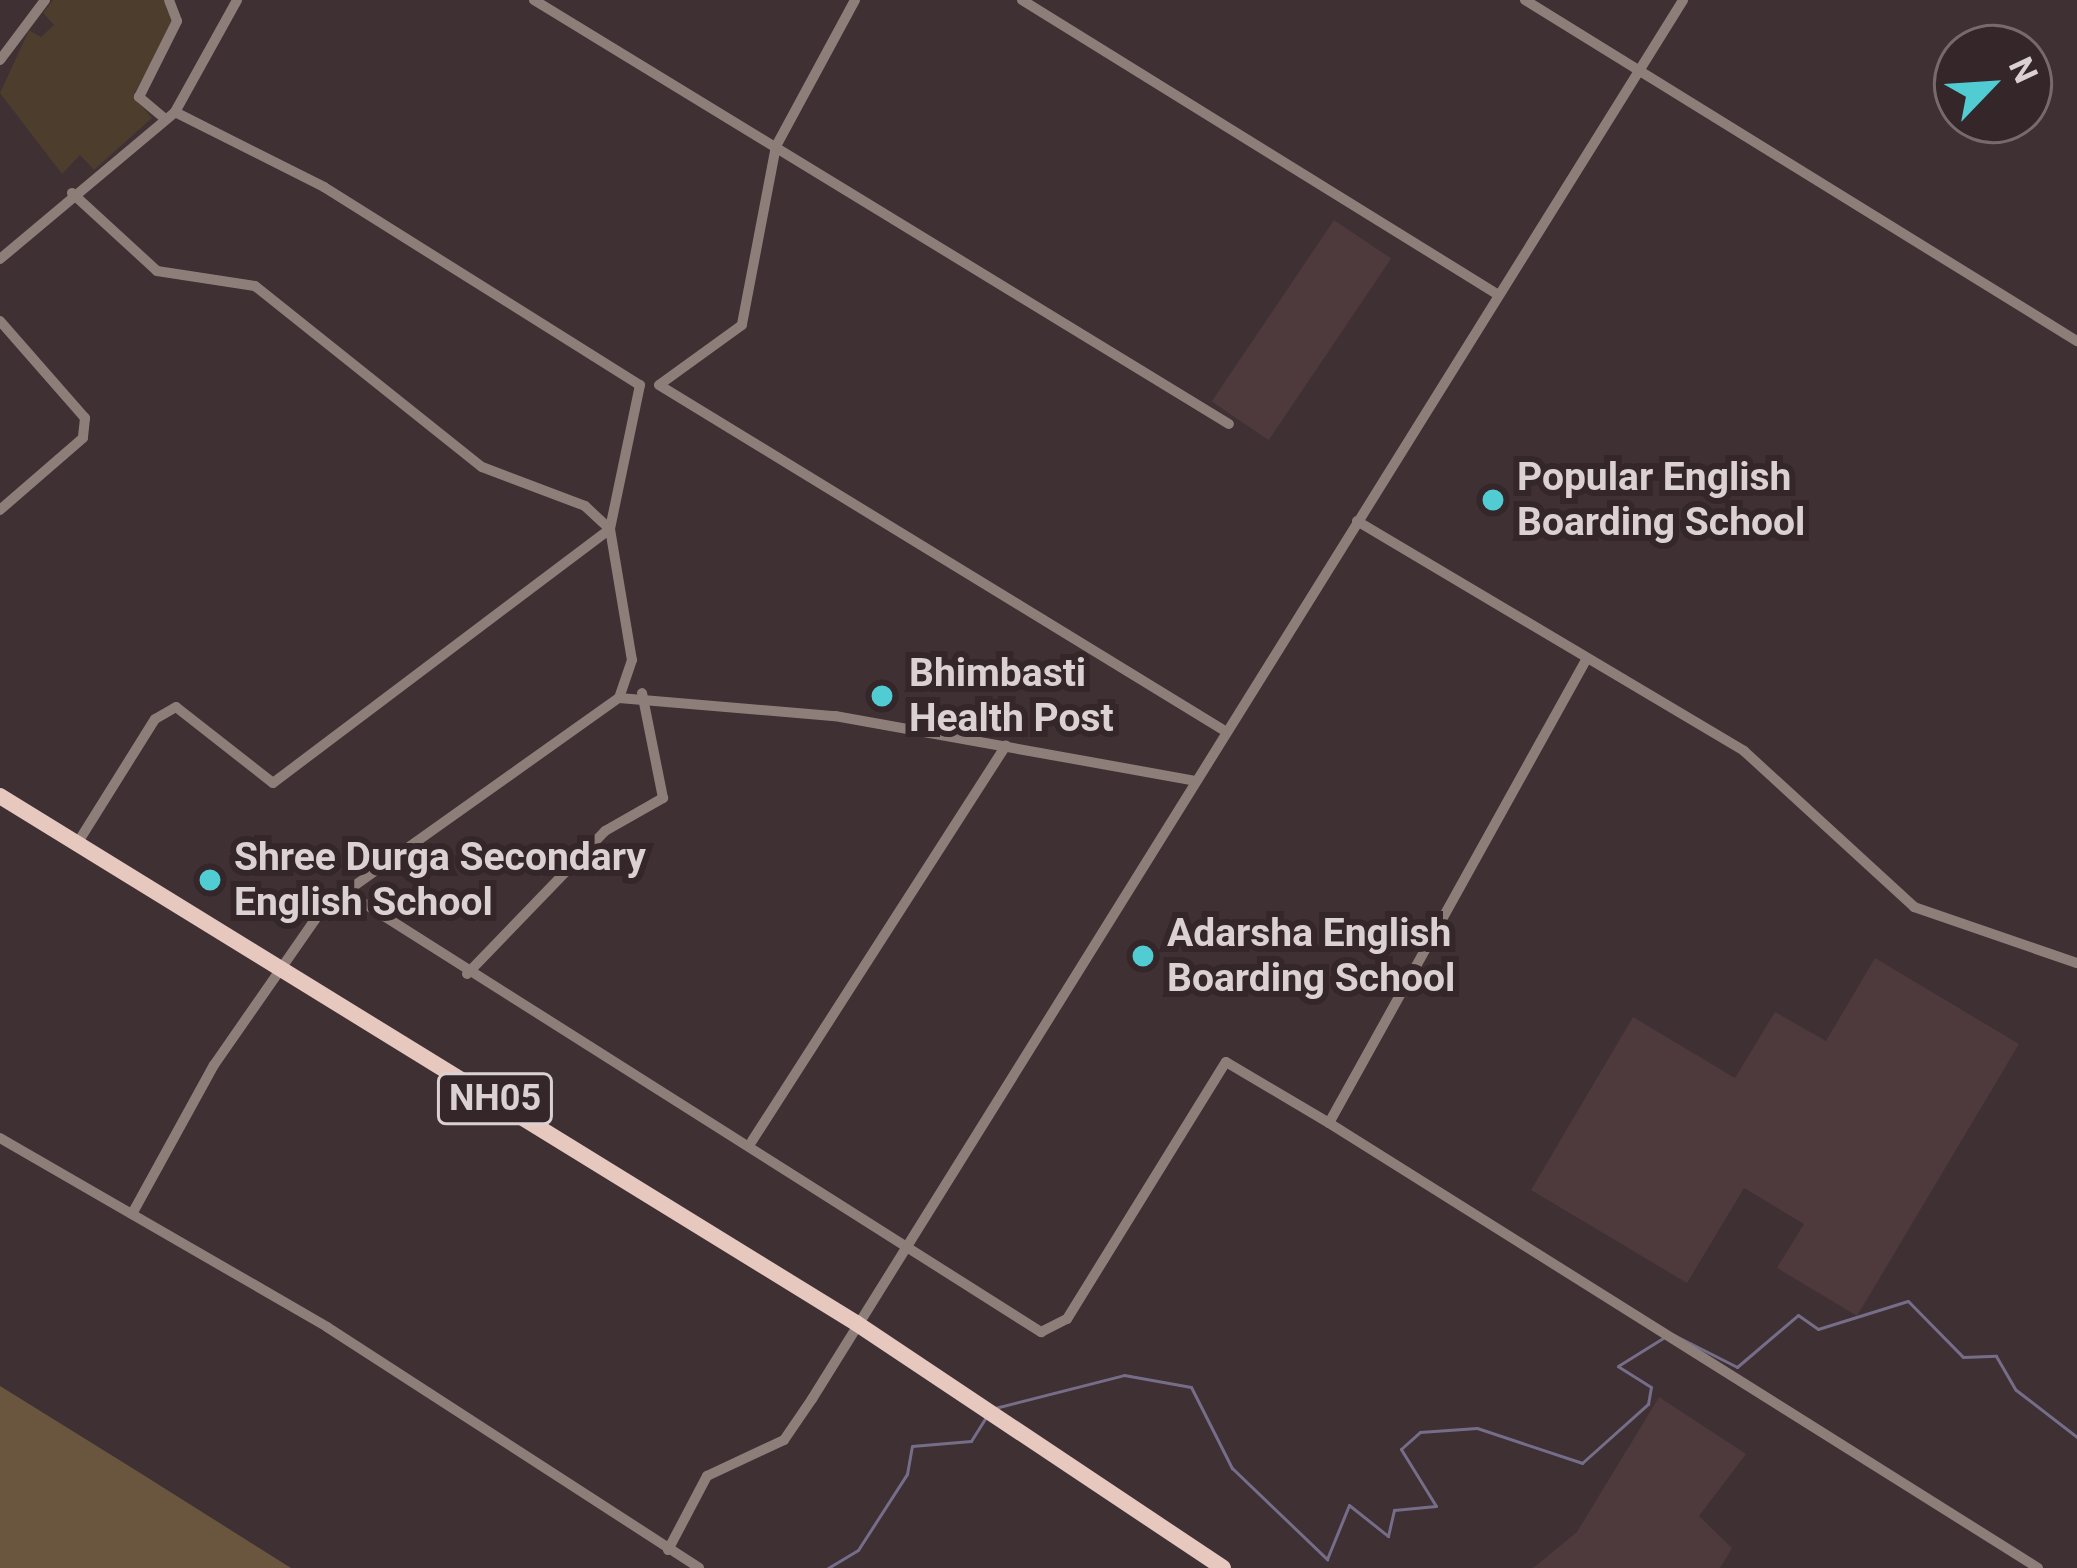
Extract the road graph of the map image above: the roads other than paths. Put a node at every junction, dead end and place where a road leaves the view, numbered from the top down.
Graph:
1 (45, 0) edge
2 (169, 0) edge
3 (237, 0) edge
4 (535, 0) edge
5 (855, 0) edge
6 (1022, 0) edge
7 (1525, 0) edge
8 (1682, 0) edge
9 (0, 60) edge
10 (1640, 71) junction
11 (170, 115) junction
12 (776, 146) junction
13 (72, 193) junction
14 (0, 259) edge
15 (1497, 294) junction
16 (0, 321) edge
17 (2077, 341) edge
18 (1229, 424) dead end
19 (0, 510) edge
20 (1357, 520) junction
21 (610, 529) junction
22 (1586, 660) junction
23 (642, 693) junction
24 (619, 698) junction
25 (1222, 729) junction
26 (1006, 746) junction
27 (1195, 781) junction
28 (2, 802) edge
29 (77, 844) junction
30 (346, 892) junction
31 (2077, 963) edge
32 (276, 969) junction
33 (466, 974) junction
34 (1329, 1123) junction
35 (0, 1138) edge
36 (752, 1141) junction
37 (132, 1214) junction
38 (909, 1242) junction
39 (856, 1323) junction
40 (668, 1550) junction
41 (699, 1568) edge
42 (1223, 1568) edge
43 (2038, 1568) edge

1 - 9 street
2 - 11 street
3 - 11 street
4 - 12 street
5 - 12 street
6 - 15 street
7 - 10 street
8 - 10 street
10 - 15 street
10 - 17 street
11 - 13 street
11 - 21 street
12 - 18 street
12 - 25 street
13 - 14 street
13 - 21 street
15 - 20 street
16 - 19 street
20 - 22 street
20 - 25 street
21 - 24 street
21 - 29 street
22 - 31 street
22 - 34 street
23 - 24 street
23 - 26 street
23 - 33 street
24 - 30 street
25 - 27 street
26 - 27 street
26 - 36 street
27 - 38 street
28 - 29 main road, NH05
29 - 32 main road, NH05
30 - 32 street
30 - 33 street
32 - 37 street
32 - 39 main road, NH05
33 - 36 street
34 - 38 street
34 - 43 street
35 - 37 street
36 - 38 street
37 - 40 street
38 - 39 street
39 - 40 street
39 - 42 main road, NH05
40 - 41 street

